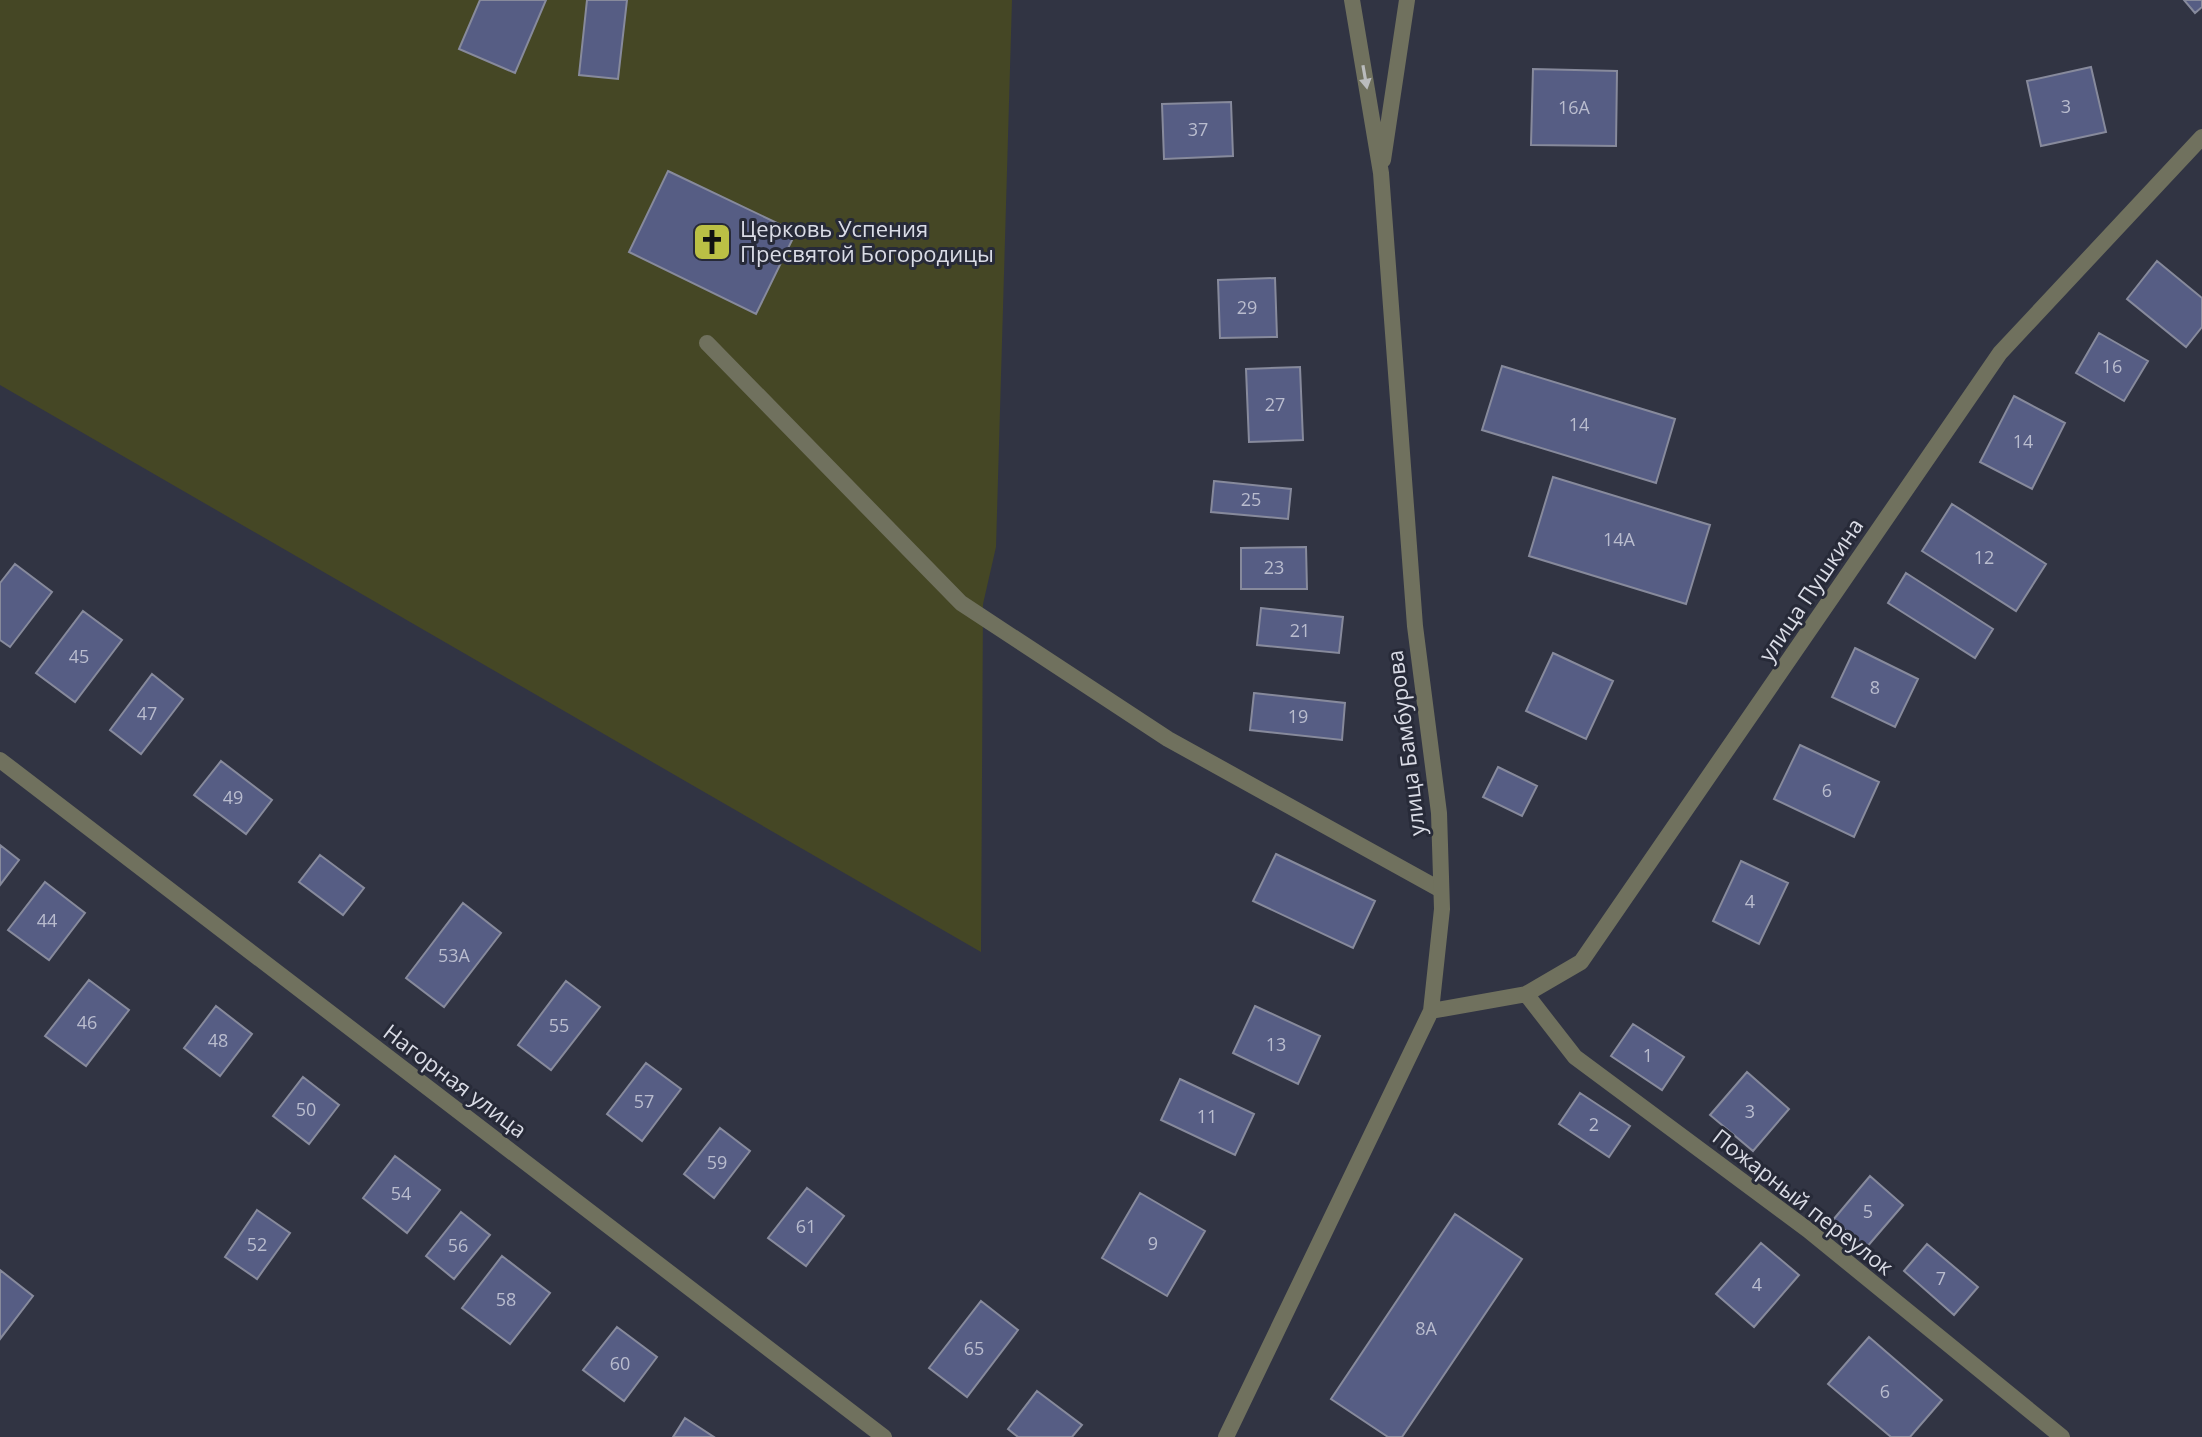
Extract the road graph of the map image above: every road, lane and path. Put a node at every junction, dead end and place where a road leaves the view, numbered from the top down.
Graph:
1 (1352, 0) edge
2 (1407, 0) edge
3 (2202, 137) edge
4 (1381, 173) junction
5 (707, 343) dead end
6 (0, 760) edge
7 (1441, 890) junction
8 (1526, 994) junction
9 (1431, 1011) junction
10 (884, 1437) edge
11 (1226, 1437) edge
12 (2062, 1437) edge

1 -> 4 street, улица Бамбурова
2 - 4 street
3 - 8 street, улица Пушкина
4 - 7 street, улица Бамбурова
5 - 7 street
6 - 10 street, Нагорная улица
7 - 9 street, улица Бамбурова
8 - 9 street, улица Пушкина
8 - 12 street, Пожарный переулок
9 - 11 street, улица Бамбурова

